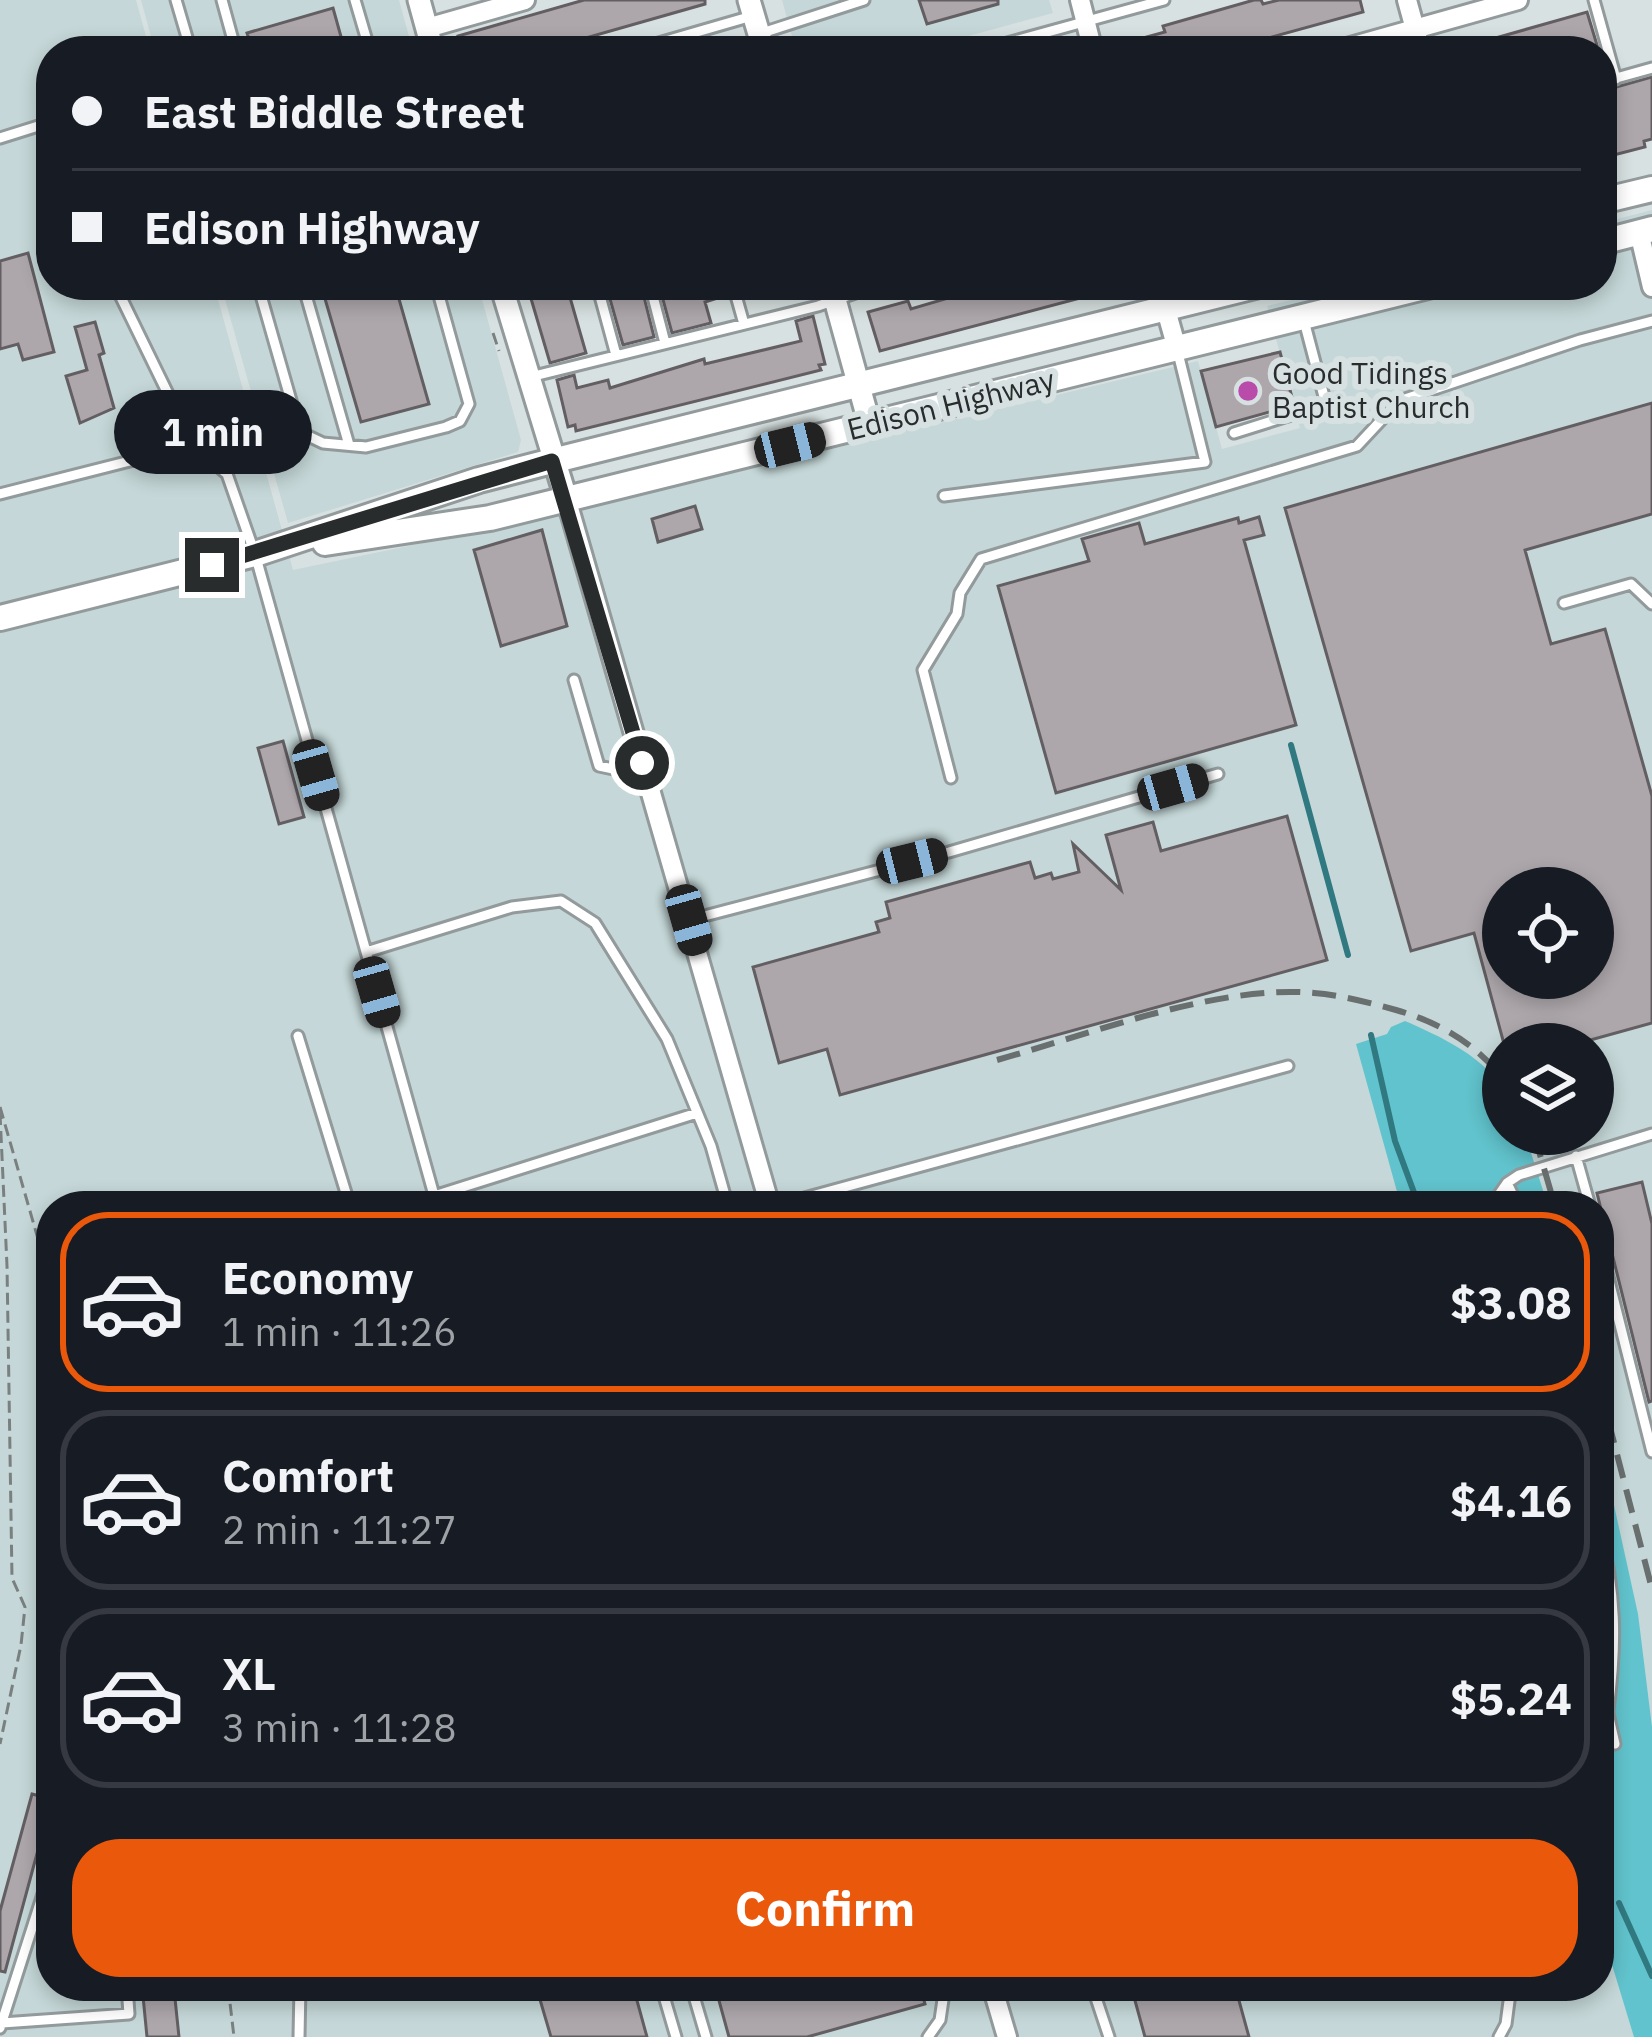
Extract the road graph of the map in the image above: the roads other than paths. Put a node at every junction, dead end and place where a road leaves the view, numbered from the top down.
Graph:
1 (176, 0) edge
2 (222, 0) edge
3 (355, 0) edge
4 (419, 0) edge
5 (525, 0) edge
6 (864, 0) edge
7 (1080, 0) edge
8 (1164, 0) edge
9 (1407, 0) edge
10 (1518, 0) edge
11 (1594, 0) edge
12 (1084, 20) junction
13 (757, 25) edge
14 (427, 28) junction
15 (1415, 29) junction
16 (187, 36) edge
17 (232, 36) edge
18 (366, 36) edge
19 (429, 36) edge
20 (704, 36) edge
21 (1029, 36) edge
22 (1089, 36) edge
23 (1390, 36) edge
24 (1417, 36) edge
25 (1604, 36) edge
26 (1652, 68) edge
27 (1617, 79) edge
28 (36, 127) edge
29 (0, 138) edge
30 (1652, 189) edge
31 (1617, 197) edge
32 (1646, 230) edge
33 (1617, 238) edge
34 (1651, 277) edge
35 (122, 300) edge
36 (262, 300) edge
37 (307, 300) edge
38 (440, 300) edge
39 (505, 300) edge
40 (601, 300) edge
41 (654, 300) edge
42 (738, 300) edge
43 (811, 300) edge
44 (835, 300) edge
45 (1153, 300) edge
46 (1164, 300) edge
47 (1370, 300) edge
48 (1303, 316) junction
49 (1652, 321) edge
50 (744, 324) junction
51 (665, 343) junction
52 (1177, 350) junction
53 (616, 355) junction
54 (528, 377) junction
55 (860, 384) junction
56 (870, 426) junction
57 (1234, 433) dead end
58 (193, 445) junction
59 (349, 445) junction
60 (552, 461) junction
61 (0, 494) edge
62 (944, 496) dead end
63 (566, 499) junction
64 (254, 554) junction
65 (1564, 603) dead end
66 (1652, 604) edge
67 (0, 618) edge
68 (574, 680) dead end
69 (642, 763) junction
70 (1218, 774) dead end
71 (951, 778) dead end
72 (689, 920) junction
73 (366, 952) junction
74 (298, 1036) dead end
75 (1288, 1066) dead end
76 (697, 1113) junction
77 (1652, 1134) edge
78 (1576, 1156) junction
79 (1507, 1183) junction
80 (345, 1191) edge
81 (433, 1191) edge
82 (466, 1191) edge
83 (723, 1191) edge
84 (769, 1191) edge
85 (828, 1191) edge
86 (1501, 1191) edge
87 (1511, 1191) edge
88 (1586, 1191) edge
89 (1614, 1301) edge
90 (1652, 1452) edge
91 (1614, 1601) edge
92 (1614, 1667) edge
93 (1614, 1739) edge
94 (1615, 1744) dead end
95 (36, 1916) edge
96 (128, 2001) edge
97 (300, 2001) edge
98 (665, 2001) edge
99 (695, 2001) edge
100 (943, 2001) edge
101 (996, 2001) edge
102 (1097, 2001) edge
103 (1509, 2001) edge
104 (1, 2026) edge
105 (299, 2037) edge
106 (676, 2037) edge
107 (706, 2037) edge
108 (928, 2037) edge
109 (1006, 2037) edge
110 (1109, 2037) edge
111 (1499, 2037) edge

1 - 16 lane
2 - 17 lane
3 - 18 lane
4 - 14 street
5 - 14 street
6 - 13 lane
7 - 12 street
8 - 12 lane
9 - 15 street
10 - 15 street
11 - 25 lane
12 - 21 lane
12 - 22 street
13 - 20 lane
14 - 19 street
15 - 23 street
15 - 24 street
26 - 27 lane
28 - 29 lane
30 - 31 main road
32 - 33 main road
32 - 34 street
35 - 58 lane
36 - 59 lane
37 - 59 lane
38 - 59 lane
39 - 54 street
40 - 53 lane
41 - 51 lane
42 - 50 lane
43 - 50 lane
44 - 55 street
45 - 55 main road, Edison Highway
46 - 52 street
47 - 48 main road, Edison Highway
48 - 52 main road, Edison Highway
48 - 57 lane
49 - 71 lane
50 - 51 lane
51 - 53 lane
52 - 56 main road, Edison Highway
52 - 62 lane
53 - 54 lane
54 - 60 street
55 - 56 street
55 - 60 main road, Edison Highway
56 - 63 main road, Edison Highway
58 - 61 lane
58 - 64 lane
60 - 63 street
60 - 64 main road, Edison Highway
63 - 64 main road, Edison Highway
63 - 69 street
64 - 67 main road, Edison Highway
64 - 73 lane
65 - 66 lane
68 - 69 lane
69 - 72 street
70 - 72 lane
72 - 84 street
73 - 76 lane
73 - 81 lane
74 - 80 lane
75 - 85 lane
76 - 82 lane
76 - 83 lane
77 - 78 lane
78 - 79 lane
78 - 88 lane
79 - 86 lane
79 - 87 lane
89 - 90 lane
91 - 92 lane
93 - 94 lane
95 - 104 lane
96 - 104 lane
97 - 105 lane
98 - 106 lane
99 - 107 lane
100 - 108 lane
101 - 109 street
102 - 110 lane
103 - 111 lane

